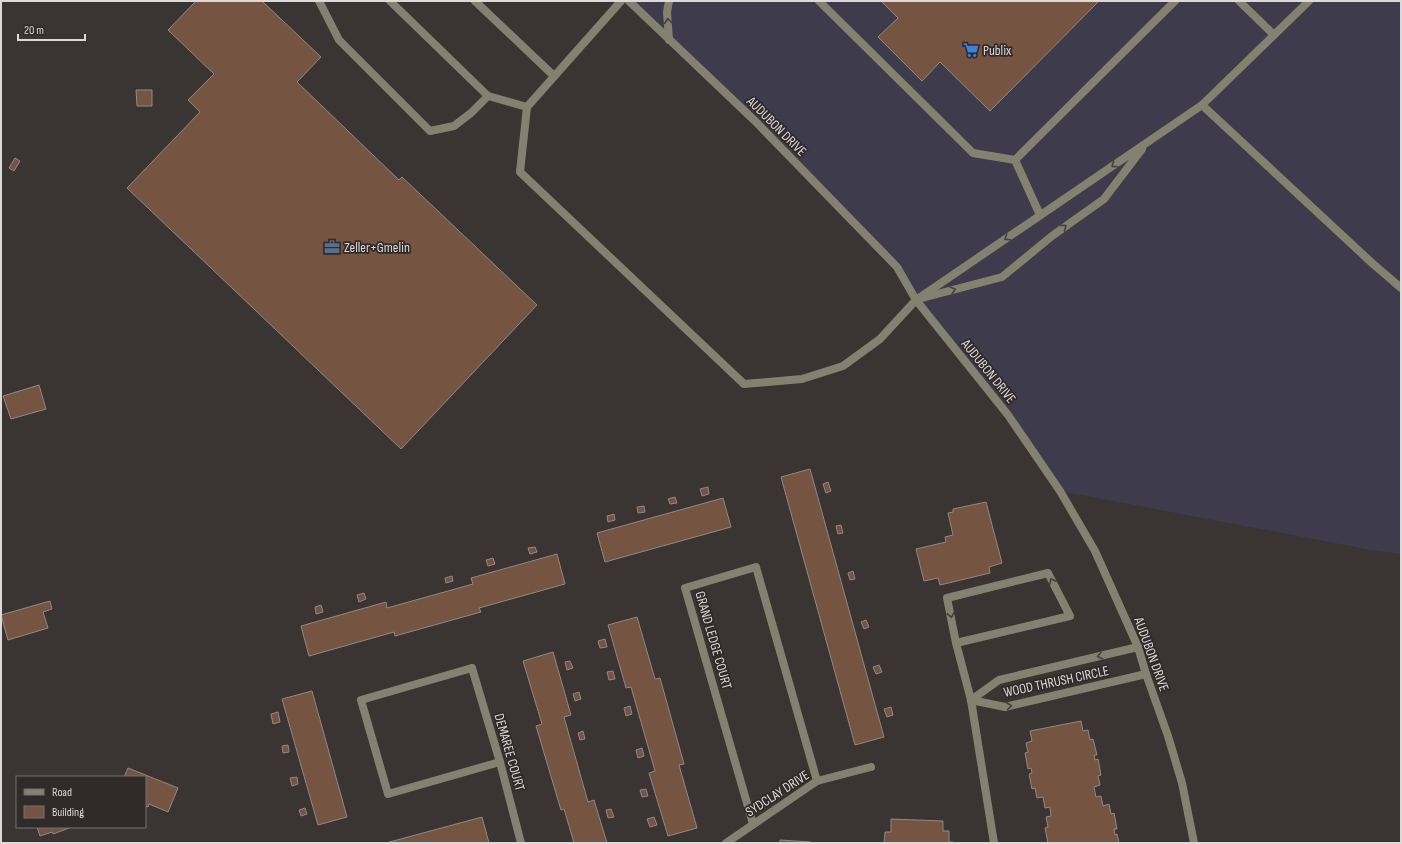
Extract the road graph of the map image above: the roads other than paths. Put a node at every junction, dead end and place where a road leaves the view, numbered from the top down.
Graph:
1 (319, 1) edge
2 (390, 1) edge
3 (475, 1) edge
4 (621, 1) edge
5 (629, 1) edge
6 (669, 1) edge
7 (819, 1) edge
8 (1175, 1) edge
9 (1239, 1) edge
10 (1309, 1) edge
11 (1274, 35) junction
12 (669, 40) junction
13 (554, 76) junction
14 (488, 96) junction
15 (1202, 105) junction
16 (527, 107) junction
17 (1147, 143) junction
18 (1015, 160) junction
19 (1040, 215) junction
20 (1401, 288) edge
21 (916, 300) junction
22 (956, 643) junction
23 (1138, 647) junction
24 (1146, 674) junction
25 (971, 700) junction
26 (500, 762) junction
27 (871, 768) dead end
28 (817, 781) junction
29 (753, 824) junction
30 (521, 843) edge
31 (726, 843) edge
32 (994, 843) edge
33 (1194, 843) edge

1 - 14 street
2 - 14 street
3 - 13 street
4 - 13 street
5 - 12 street, AUDUBON DRIVE
12 -> 6 street
7 - 18 street
8 - 18 street
9 - 11 street
10 - 11 street
11 - 15 street
12 - 21 street, AUDUBON DRIVE
13 - 16 street
14 - 16 street
15 - 17 street
15 - 20 street
16 - 21 street
17 -> 19 street
21 -> 17 street
18 - 19 street
19 -> 21 street
21 - 23 street, AUDUBON DRIVE
22 -> 22 street
22 - 25 street
23 - 24 street, AUDUBON DRIVE
23 -> 25 street, WOOD THRUSH CIRCLE
25 -> 24 street, WOOD THRUSH CIRCLE
24 - 33 street, AUDUBON DRIVE
25 - 32 street
26 - 26 street, DEMAREE COURT
26 - 30 street, DEMAREE COURT
27 - 28 street, SYDCLAY DRIVE
28 - 29 street, SYDCLAY DRIVE
28 - 29 street, GRAND LEDGE COURT
29 - 31 street, SYDCLAY DRIVE

